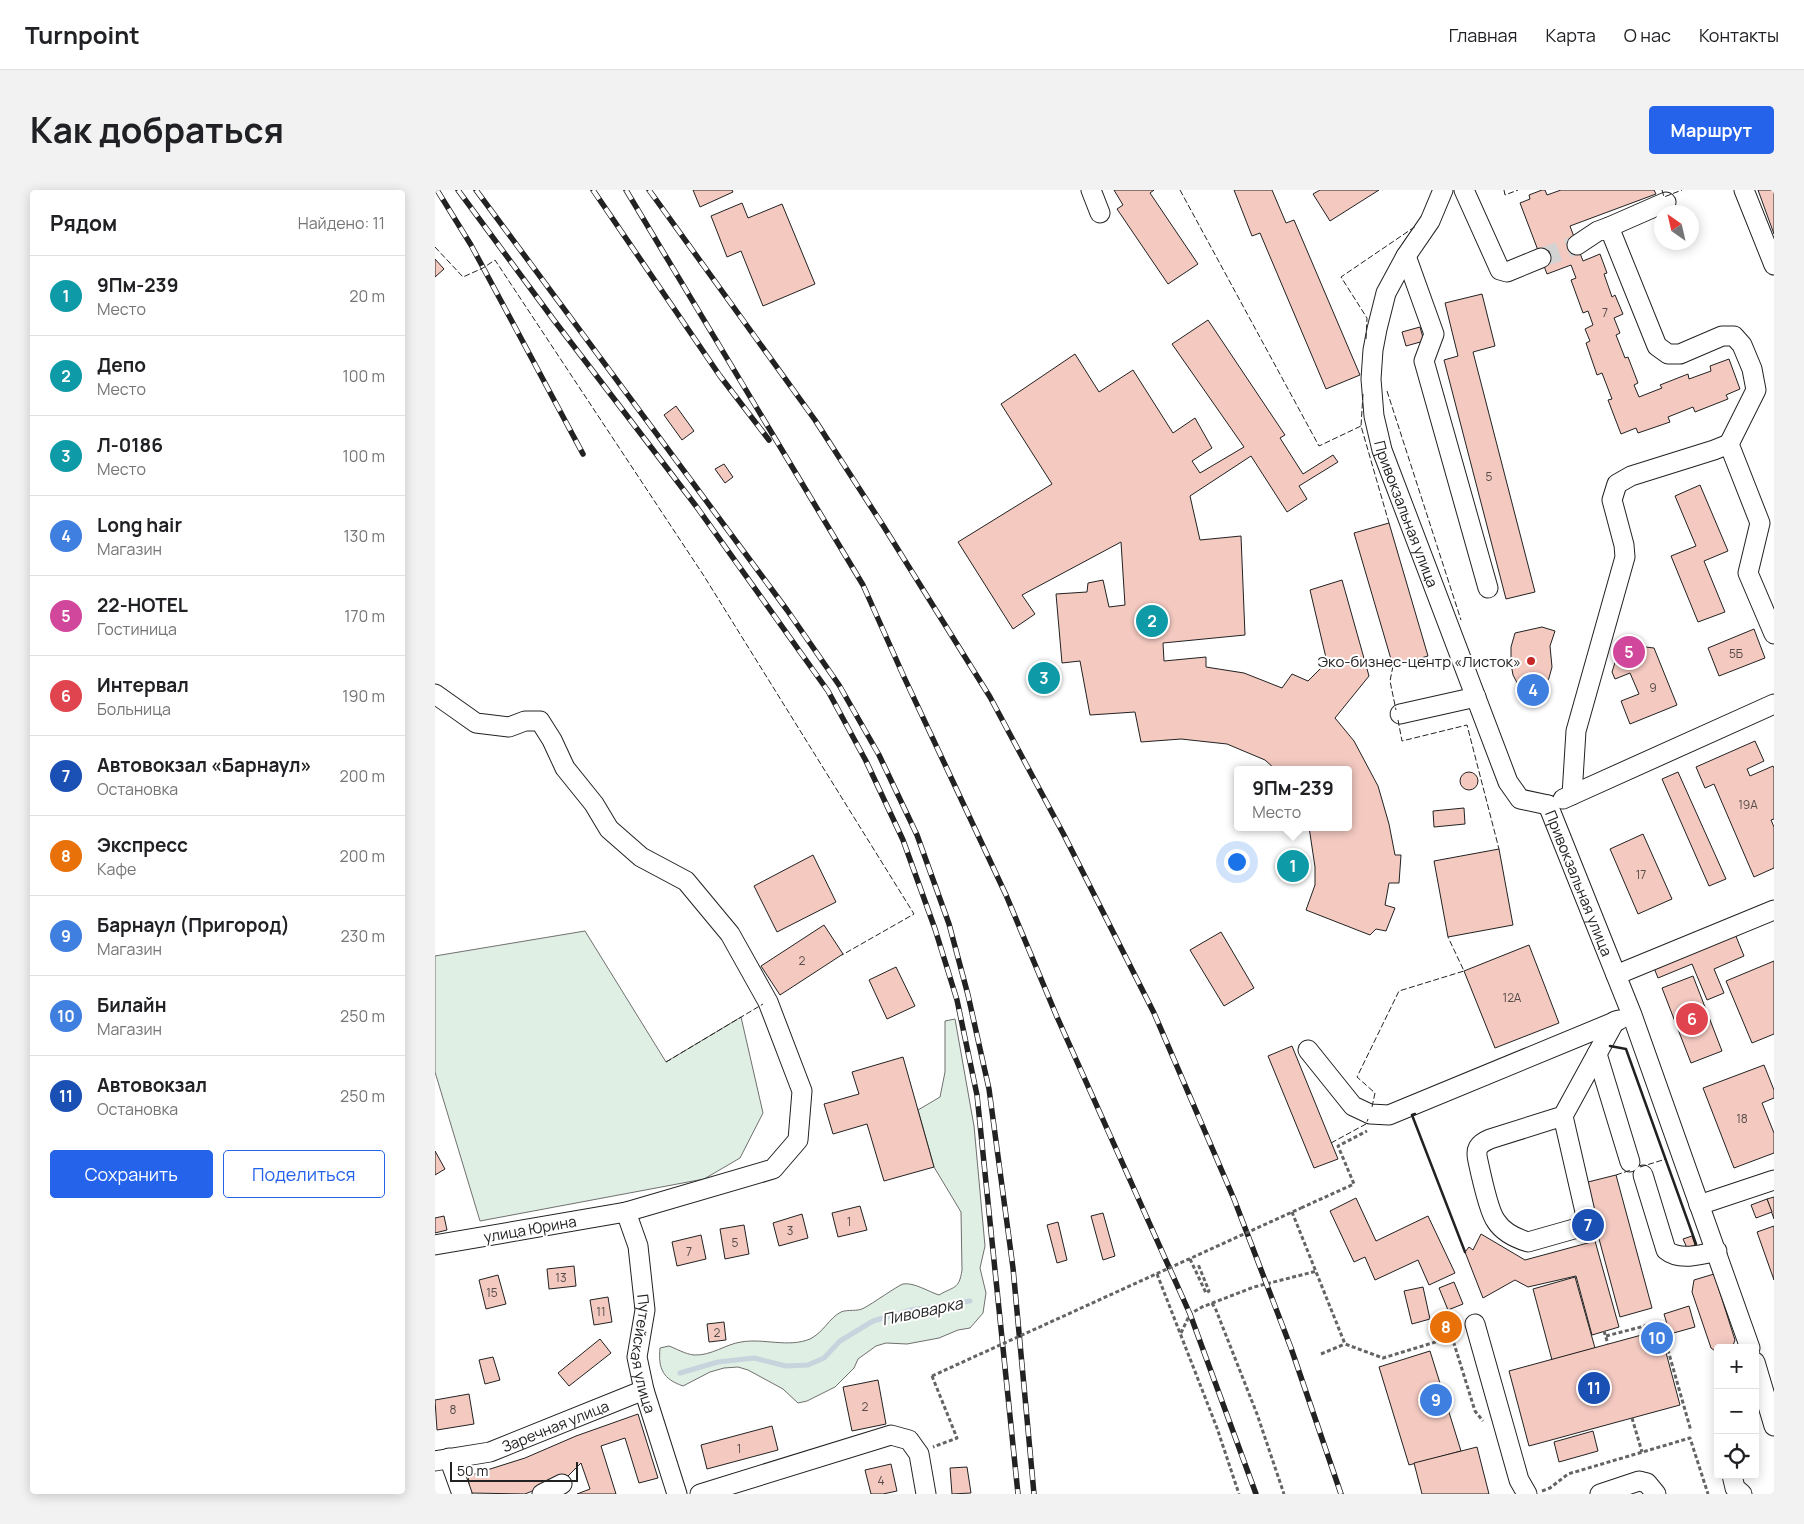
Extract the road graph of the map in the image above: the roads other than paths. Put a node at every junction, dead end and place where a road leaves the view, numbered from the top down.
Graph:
1 (1091, 190) edge
2 (1443, 190) edge
3 (1464, 190) edge
4 (1744, 190) edge
5 (1666, 202) dead end
6 (1100, 213) dead end
7 (1609, 227) junction
8 (1577, 245) tunnel mouth
9 (1406, 256) junction
10 (1541, 258) tunnel mouth
11 (1774, 265) edge
12 (1729, 444) junction
13 (1767, 520) edge
14 (1489, 588) dead end
15 (1774, 634) edge
16 (435, 694) edge
17 (1476, 697) junction
18 (1773, 707) edge
19 (1400, 714) dead end
20 (1572, 795) junction
21 (1548, 805) junction
22 (1774, 910) edge
23 (1616, 975) junction
24 (1623, 1018) junction
25 (1307, 1050) dead end
26 (1597, 1054) junction
27 (1563, 1116) junction
28 (1774, 1180) edge
29 (1699, 1205) junction
30 (626, 1212) junction
31 (435, 1245) edge
32 (1717, 1251) junction
33 (1475, 1324) dead end
34 (1750, 1344) edge
35 (1759, 1378) edge
36 (644, 1390) junction
37 (1774, 1426) edge
38 (442, 1459) edge
39 (1733, 1479) edge
40 (562, 1484) dead end
41 (1623, 1490) edge
42 (462, 1494) edge
43 (541, 1494) edge
44 (677, 1494) edge
45 (700, 1494) edge
46 (926, 1494) edge
47 (1527, 1494) edge
48 (1600, 1494) edge
49 (1656, 1494) edge
50 (1742, 1494) edge

1 - 6 street
2 - 9 street, Привокзальная улица
3 - 10 street
4 - 11 street
5 - 7 street
7 - 8 street
7 - 12 street
9 - 14 street
9 - 17 street, Привокзальная улица
12 - 13 street
12 - 20 street
13 - 15 street
16 - 30 street, улица Юрина
17 - 19 street
17 - 21 street, Привокзальная улица
18 - 20 street
20 - 21 street
21 - 23 street, Привокзальная улица
22 - 23 street
23 - 24 street, Привокзальная улица
24 - 25 street
24 - 26 street
24 - 29 street, Привокзальная улица
26 - 27 street
26 - 32 street
27 - 27 street
28 - 29 street
29 - 32 street, Привокзальная улица
30 - 31 street, улица Юрина
30 - 36 street, Путейская улица
32 - 34 street, Привокзальная улица
33 - 47 street
35 - 37 street
36 - 38 street, Заречная улица
36 - 44 street, Путейская улица
38 - 42 street
39 - 50 street
40 - 43 street
41 - 48 street
41 - 49 street
45 - 46 street

